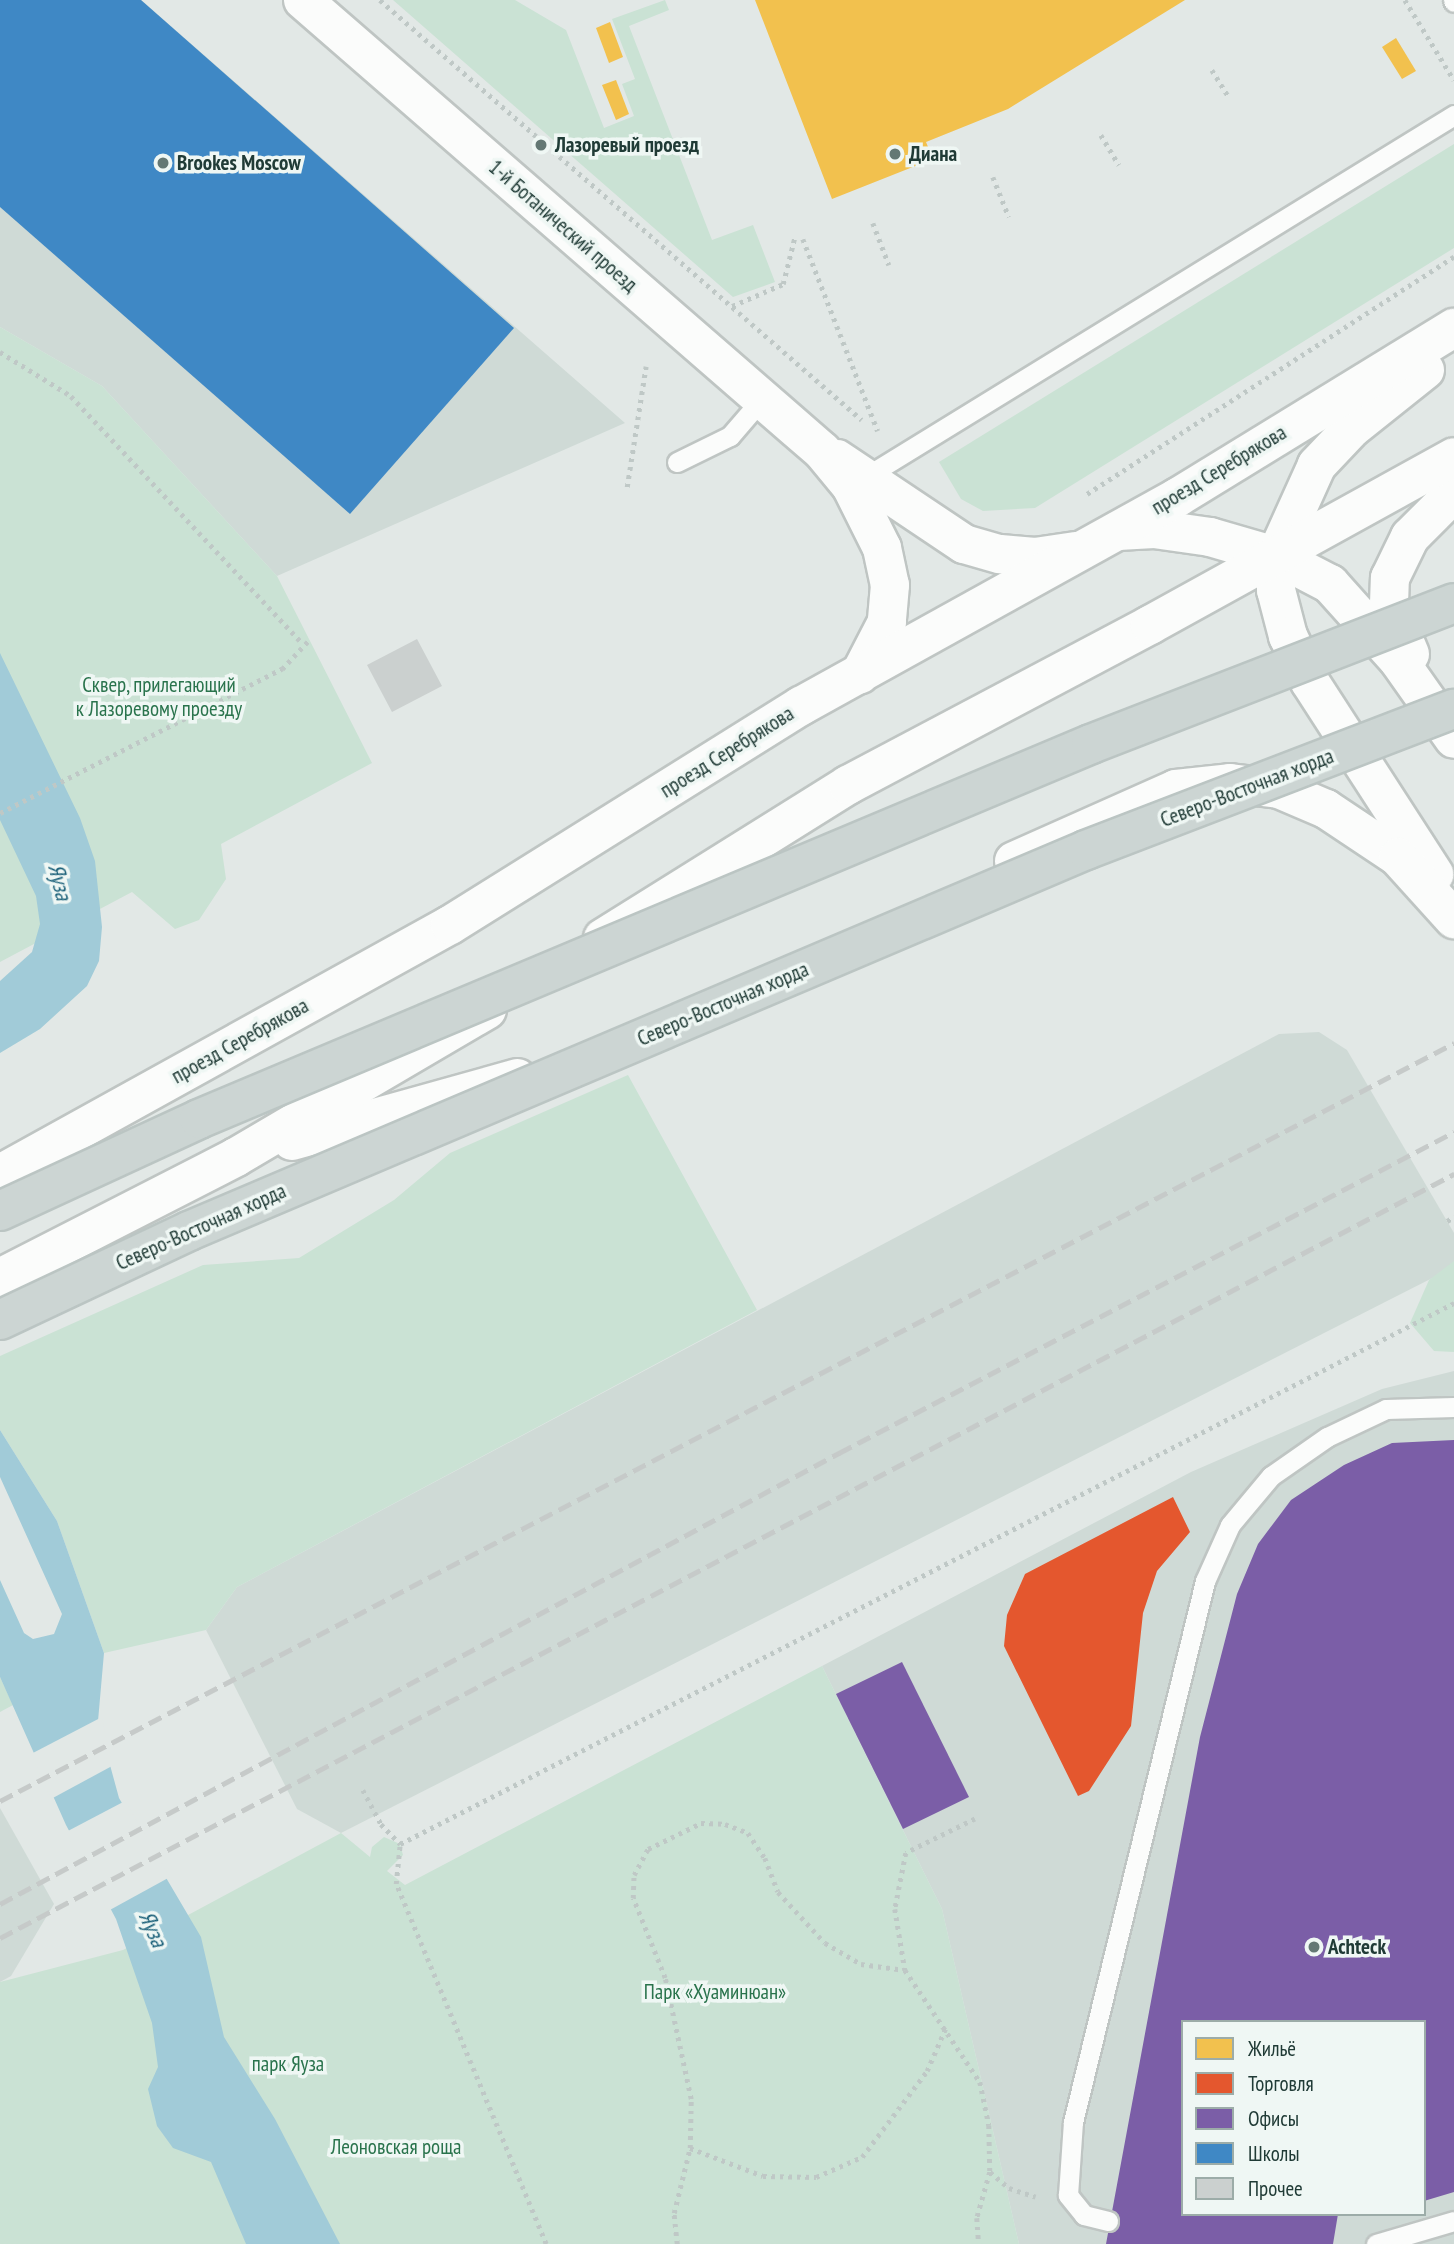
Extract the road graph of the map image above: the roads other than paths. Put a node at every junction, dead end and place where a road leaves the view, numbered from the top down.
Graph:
1 (303, 0) edge
2 (1454, 115) edge
3 (1454, 328) edge
4 (1454, 347) edge
5 (761, 400) junction
6 (822, 451) junction
7 (1454, 457) edge
8 (677, 462) dead end
9 (867, 476) junction
10 (1454, 494) edge
11 (1114, 532) junction
12 (1076, 551) junction
13 (1276, 556) junction
14 (1454, 603) edge
15 (860, 674) junction
16 (1450, 724) edge
17 (1454, 905) edge
18 (1454, 919) edge
19 (236, 1157) junction
20 (0, 1174) edge
21 (0, 1212) edge
22 (0, 1279) edge
23 (0, 1320) edge
24 (1454, 1407) edge
25 (1108, 2221) dead end
26 (1454, 2221) edge
27 (1376, 2244) edge

1 - 5 main road, 1-й Ботанический проезд
2 - 9 lane
3 - 11 main road, проезд Серебрякова
4 - 13 main road
5 - 6 main road, 1-й Ботанический проезд
5 - 8 lane
6 - 9 main road, 1-й Ботанический проезд
6 - 15 main road, 1-й Ботанический проезд
7 - 13 main road
9 - 12 main road, 1-й Ботанический проезд
10 - 16 main road
11 - 12 main road, проезд Серебрякова
11 - 13 main road
12 - 15 main road, проезд Серебрякова
13 - 16 main road
13 - 17 main road
13 - 19 main road
14 - 21 main road, bridge
15 - 20 main road, проезд Серебрякова
16 - 23 main road, Северо-Восточная хорда, bridge
18 - 19 main road
19 - 22 main road
24 - 25 lane
26 - 27 lane

